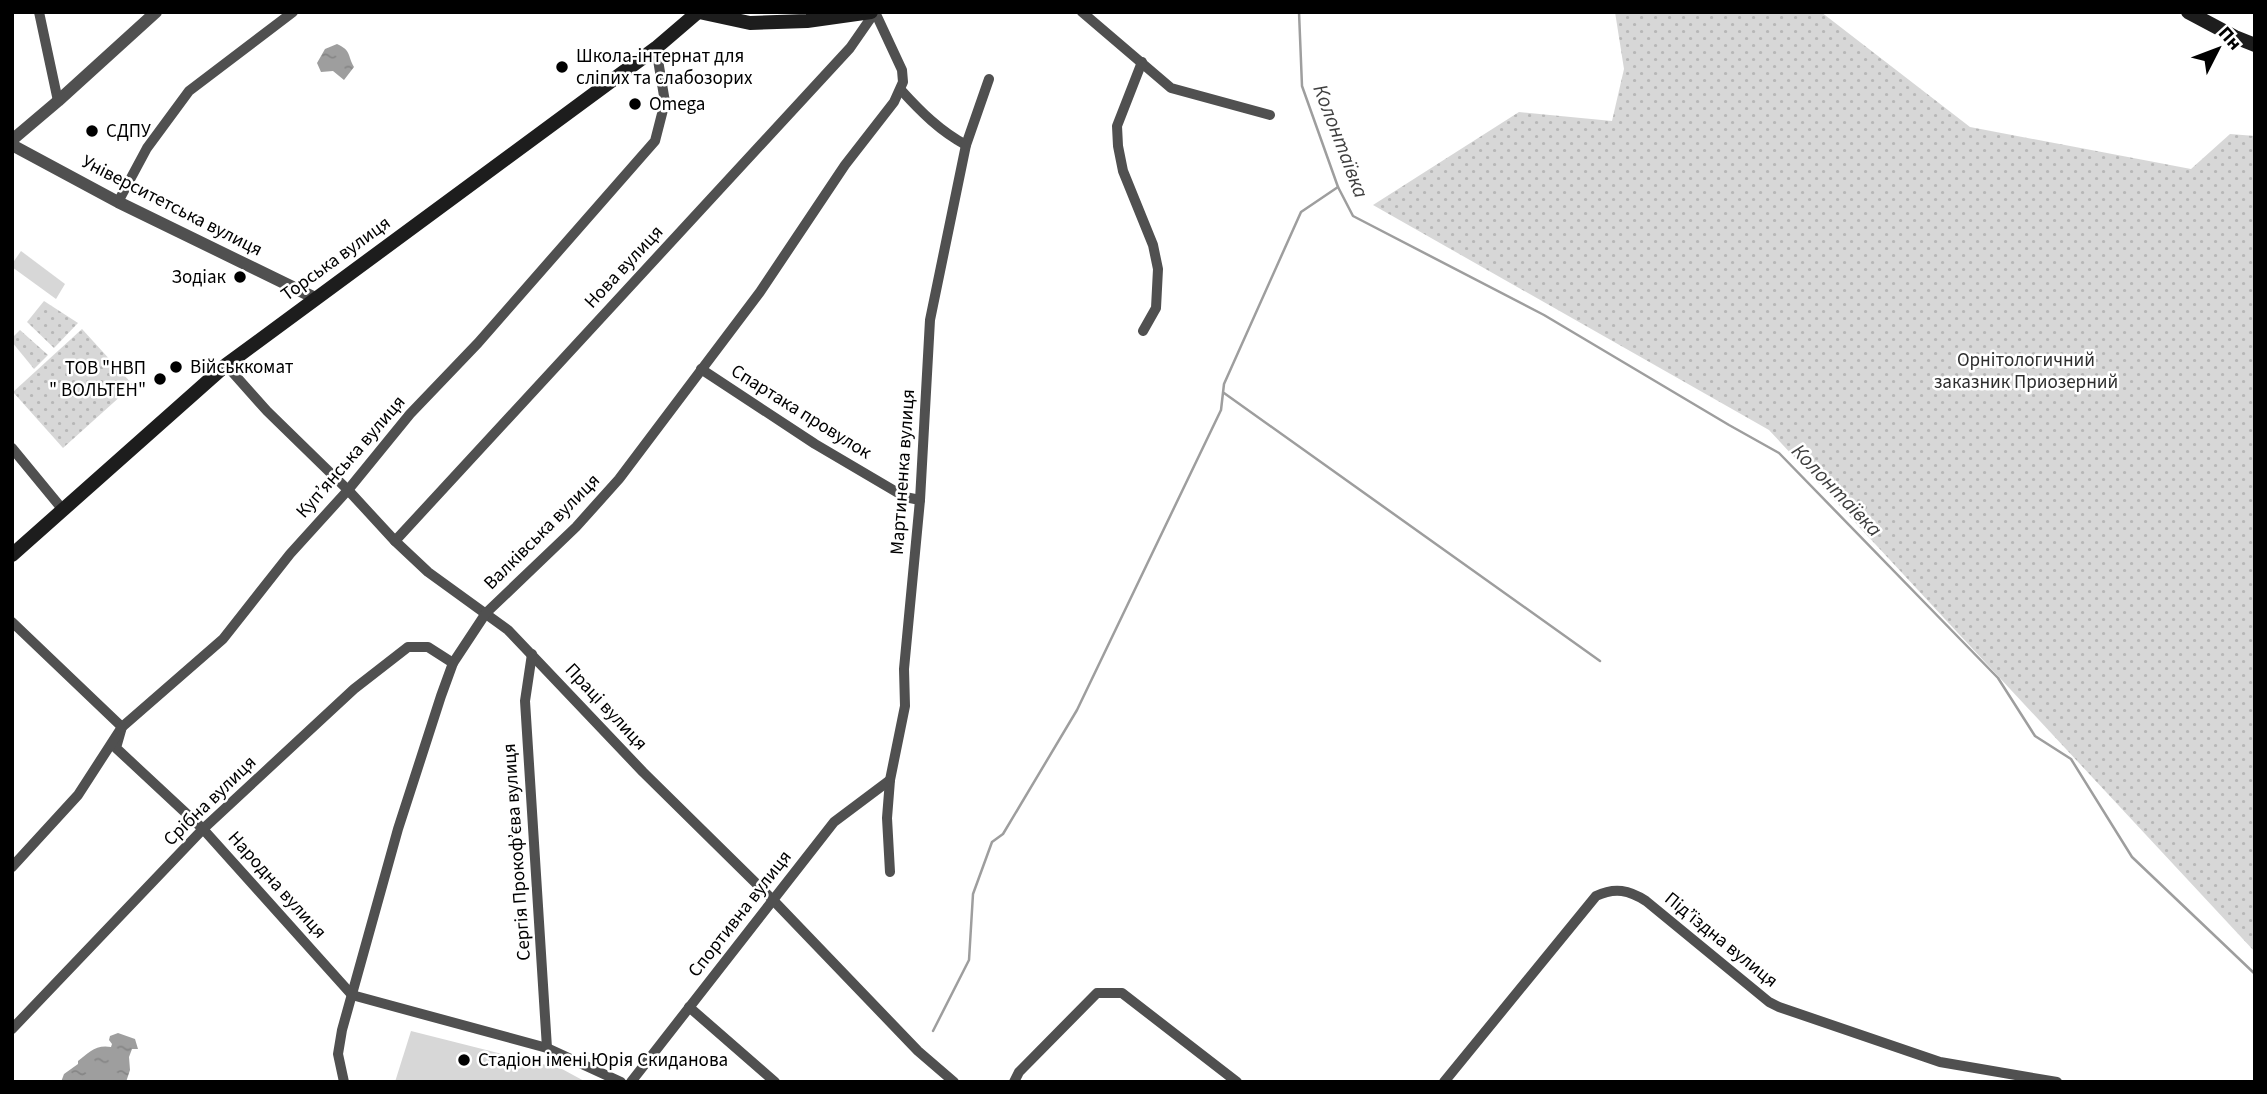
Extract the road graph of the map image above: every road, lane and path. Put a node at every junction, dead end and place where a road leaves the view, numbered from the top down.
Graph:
1 (39, 12) edge
2 (156, 12) edge
3 (293, 12) edge
4 (698, 12) edge
5 (873, 12) edge
6 (1082, 12) edge
7 (2188, 12) edge
8 (2255, 45) edge
9 (656, 48) junction
10 (1142, 62) junction
11 (989, 79) dead end
12 (901, 90) junction
13 (58, 101) junction
14 (1269, 115) dead end
15 (12, 143) edge
16 (966, 145) junction
17 (118, 202) junction
18 (315, 298) junction
19 (1143, 331) dead end
20 (226, 365) junction
21 (701, 369) junction
22 (12, 448) edge
23 (348, 490) junction
24 (920, 500) junction
25 (63, 510) junction
26 (395, 541) junction
27 (12, 555) edge
28 (486, 613) junction
29 (12, 622) edge
30 (532, 654) junction
31 (453, 663) junction
32 (122, 727) junction
33 (890, 780) junction
34 (203, 829) junction
35 (12, 866) edge
36 (890, 872) dead end
37 (772, 899) junction
38 (352, 995) junction
39 (690, 1007) junction
40 (12, 1029) edge
41 (547, 1048) junction
42 (344, 1082) edge
43 (621, 1082) edge
44 (631, 1082) edge
45 (775, 1082) edge
46 (954, 1082) edge
47 (1014, 1082) edge
48 (1237, 1082) edge
49 (1444, 1082) edge
50 (2057, 1082) edge

1 - 13 street
2 - 13 street
3 - 17 street
4 - 5 main road
4 - 9 main road, Торська вулиця
5 - 12 street
5 - 26 street, Нова вулиця
6 - 10 street
7 - 8 main road
9 - 18 main road, Торська вулиця
9 - 23 street, Куп’янська вулиця
10 - 14 street
10 - 19 street
11 - 16 street, Мартиненка вулиця
12 - 16 street
12 - 21 street, Валківська вулиця
13 - 15 street
15 - 17 street, Університетська вулиця
16 - 24 street, Мартиненка вулиця
17 - 18 street, Університетська вулиця
18 - 20 main road, Торська вулиця
20 - 23 street, Праці вулиця
20 - 25 main road, Торська вулиця
21 - 24 street, Спартака провулок
21 - 28 street, Валківська вулиця
22 - 25 street
23 - 26 street, Праці вулиця
23 - 32 street, Куп’янська вулиця
24 - 33 street, Мартиненка вулиця
25 - 27 main road, Торська вулиця
26 - 28 street, Праці вулиця
28 - 30 street, Праці вулиця
28 - 31 street, Валківська вулиця
29 - 32 street
30 - 37 street, Праці вулиця
30 - 41 street, Сергія Прокоф’єва вулиця
31 - 34 street, Срібна вулиця
31 - 38 street, Валківська вулиця
32 - 34 street, Народна вулиця
32 - 35 street, Куп’янська вулиця
33 - 36 street, Мартиненка вулиця
33 - 37 street, Спортивна вулиця
34 - 38 street, Народна вулиця
34 - 40 street, Срібна вулиця
37 - 39 street, Спортивна вулиця
37 - 46 street, Праці вулиця
38 - 41 street
38 - 42 street, Валківська вулиця
39 - 44 street, Спортивна вулиця
39 - 45 street
41 - 43 street
47 - 48 street
49 - 50 street, Під’їздна вулиця

